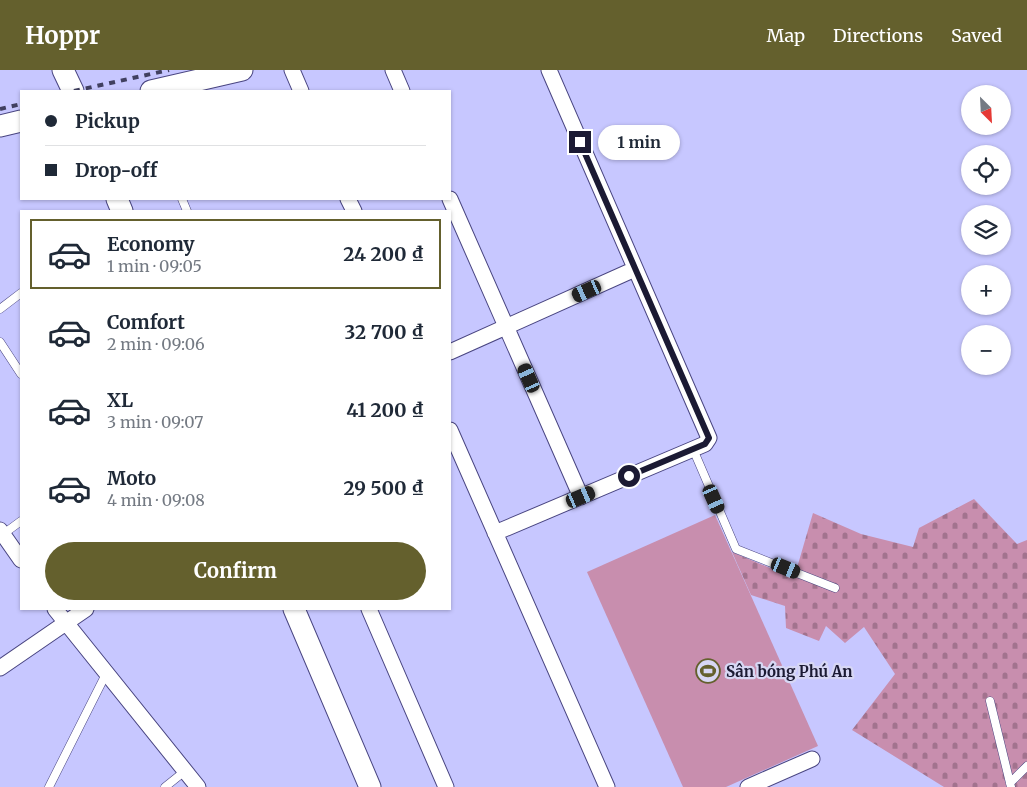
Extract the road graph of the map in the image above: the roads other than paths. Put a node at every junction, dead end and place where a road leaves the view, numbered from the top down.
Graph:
1 (63, 70) edge
2 (242, 70) edge
3 (292, 70) edge
4 (393, 70) edge
5 (548, 70) edge
6 (72, 90) edge
7 (154, 90) edge
8 (301, 90) edge
9 (402, 90) edge
10 (20, 121) edge
11 (0, 126) edge
12 (450, 200) edge
13 (635, 269) junction
14 (20, 294) edge
15 (0, 309) edge
16 (506, 327) junction
17 (0, 342) edge
18 (451, 352) edge
19 (20, 372) edge
20 (451, 432) edge
21 (693, 449) junction
22 (581, 497) junction
23 (20, 522) edge
24 (1, 533) edge
25 (495, 533) junction
26 (20, 559) edge
27 (835, 588) dead end
28 (56, 610) edge
29 (84, 610) edge
30 (294, 610) edge
31 (368, 610) edge
32 (65, 623) junction
33 (0, 668) edge
34 (106, 674) junction
35 (990, 701) dead end
36 (812, 759) dead end
37 (1027, 766) edge
38 (185, 771) junction
39 (1011, 785) edge
40 (49, 787) edge
41 (165, 787) edge
42 (198, 787) edge
43 (370, 787) edge
44 (446, 787) edge
45 (607, 787) edge
46 (748, 787) edge

1 - 6 street
2 - 7 street
3 - 8 street
4 - 9 street
5 - 13 street
10 - 11 street
12 - 16 street
13 - 16 street
13 - 21 street
14 - 15 lane
16 - 18 street
16 - 22 street
17 - 19 lane
20 - 25 street
21 - 22 street
21 - 27 lane
22 - 25 street
23 - 24 lane
24 - 26 street
25 - 45 street
28 - 32 street
29 - 32 street
30 - 43 street
31 - 44 street
32 - 33 street
32 - 34 street
34 - 38 street
34 - 40 lane
35 - 39 lane
36 - 46 street
37 - 39 lane
38 - 41 lane
38 - 42 street

